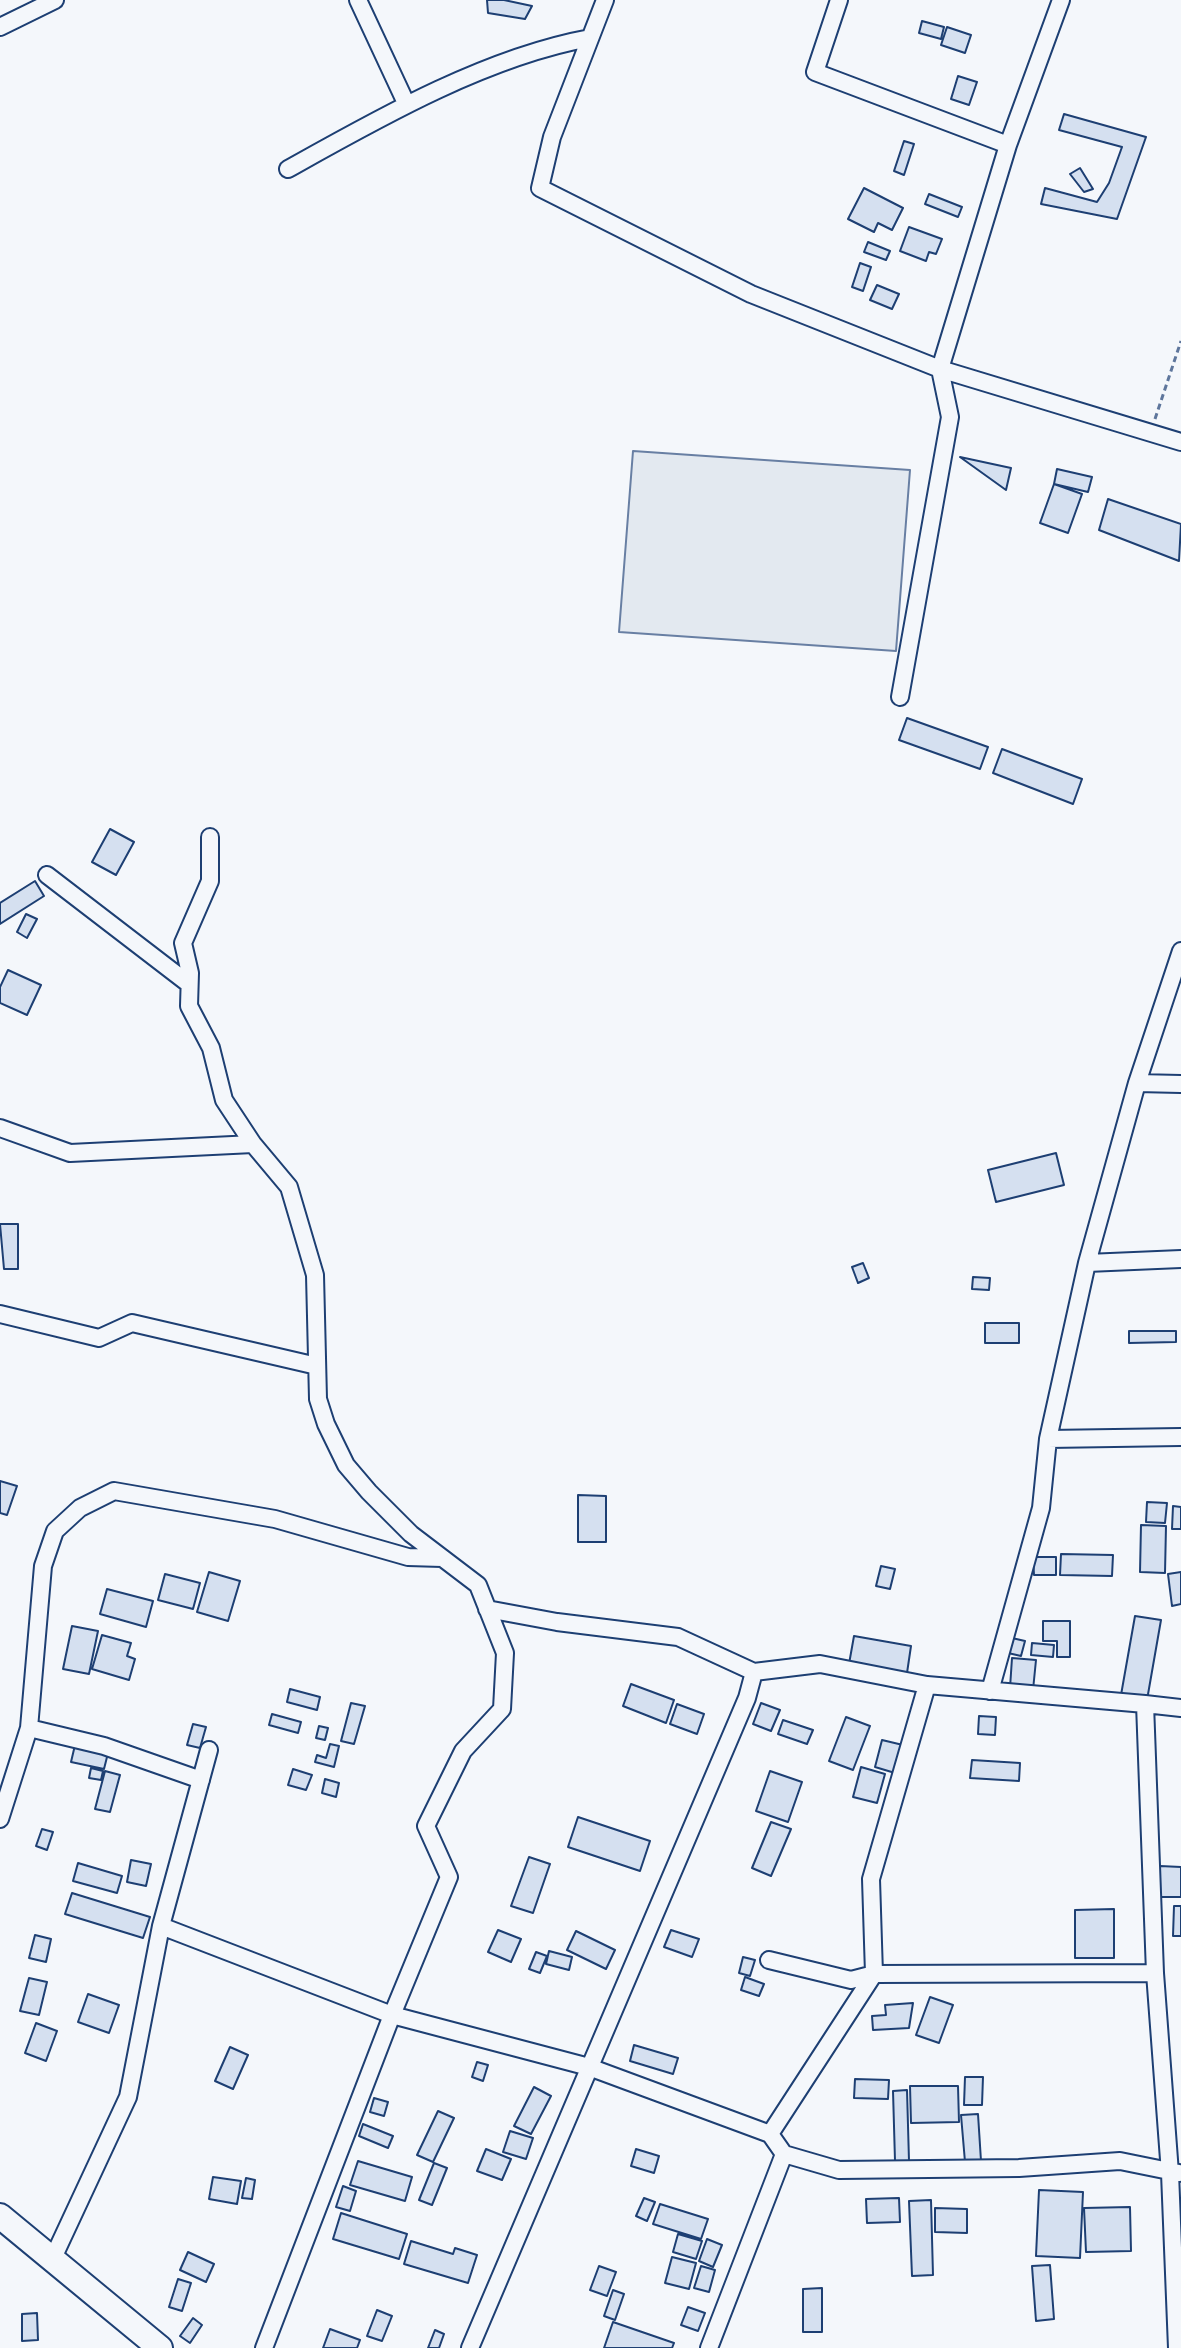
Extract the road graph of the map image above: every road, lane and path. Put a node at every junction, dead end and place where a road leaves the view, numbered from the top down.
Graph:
1 (55, 0) edge
2 (358, 0) edge
3 (605, 0) edge
4 (839, 0) edge
5 (1061, 0) edge
6 (0, 27) edge
7 (590, 38) junction
8 (406, 103) junction
9 (1008, 145) junction
10 (288, 169) dead end
11 (1181, 341) edge
12 (940, 369) junction
13 (1151, 430) junction
14 (1181, 442) edge
15 (900, 697) dead end
16 (210, 837) dead end
17 (47, 875) dead end
18 (1181, 951) edge
19 (189, 984) junction
20 (1137, 1083) junction
21 (1181, 1084) edge
22 (0, 1128) edge
23 (253, 1144) junction
24 (1181, 1259) edge
25 (1087, 1263) junction
26 (0, 1314) edge
27 (317, 1366) junction
28 (1181, 1437) edge
29 (1048, 1439) junction
30 (442, 1558) junction
31 (487, 1609) junction
32 (754, 1672) junction
33 (927, 1685) junction
34 (990, 1691) junction
35 (1145, 1704) junction
36 (1181, 1708) edge
37 (29, 1728) junction
38 (209, 1750) dead end
39 (201, 1780) junction
40 (0, 1819) edge
41 (161, 1926) junction
42 (769, 1960) dead end
43 (1155, 1973) junction
44 (874, 1974) junction
45 (392, 2015) junction
46 (589, 2067) junction
47 (770, 2134) junction
48 (784, 2154) junction
49 (1176, 2173) edge
50 (0, 2216) edge
51 (53, 2258) junction
52 (160, 2348) edge
53 (264, 2348) edge
54 (470, 2348) edge
55 (709, 2348) edge
56 (1177, 2348) edge

1 - 6 street
2 - 8 street
3 - 7 street
4 - 9 street
5 - 9 street
7 - 8 street
7 - 12 street
8 - 10 street
9 - 12 street
11 - 13 path
12 - 13 street
12 - 15 street
13 - 14 street
16 - 19 street
17 - 19 street
18 - 20 street
19 - 23 street
20 - 21 street
20 - 25 street
22 - 23 street
23 - 27 street
24 - 25 street
25 - 29 street
26 - 27 street
27 - 30 street
28 - 29 street
29 - 34 street
30 - 31 street
30 - 37 street
31 - 32 street
31 - 45 street
32 - 33 street
32 - 46 street
33 - 34 street
33 - 44 street
34 - 35 street
35 - 36 street
35 - 43 street
37 - 39 street
37 - 40 street
38 - 39 street
39 - 41 street
41 - 45 street
41 - 51 street
42 - 44 street
43 - 44 street
43 - 49 street
44 - 47 street
45 - 46 street
45 - 53 street
46 - 47 street
46 - 54 street
47 - 48 street
48 - 49 street
48 - 55 street
49 - 56 street
50 - 51 street
51 - 52 street

